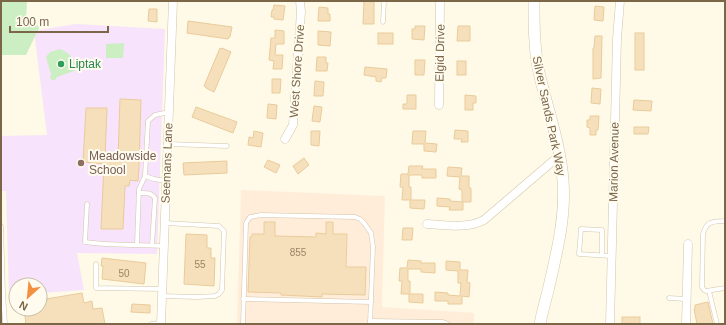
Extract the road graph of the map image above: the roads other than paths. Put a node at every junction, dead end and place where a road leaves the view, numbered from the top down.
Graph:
1 (173, 1) edge
2 (300, 1) edge
3 (384, 1) edge
4 (440, 1) edge
5 (534, 1) edge
6 (620, 1) edge
7 (383, 22) dead end
8 (439, 105) dead end
9 (169, 112) junction
10 (285, 139) dead end
11 (168, 144) junction
12 (227, 146) dead end
13 (560, 155) junction
14 (145, 176) junction
15 (167, 181) junction
16 (139, 193) junction
17 (87, 204) dead end
18 (725, 221) edge
19 (165, 223) junction
20 (427, 224) dead end
21 (1, 226) edge
22 (137, 244) junction
23 (688, 244) dead end
24 (152, 245) junction
25 (164, 246) junction
26 (602, 255) junction
27 (612, 256) junction
28 (96, 264) dead end
29 (725, 288) edge
30 (709, 291) junction
31 (162, 293) junction
32 (670, 298) dead end
33 (243, 299) junction
34 (686, 299) junction
35 (371, 302) junction
36 (370, 322) edge
37 (385, 322) edge
38 (5, 324) edge
39 (151, 324) edge
40 (161, 324) edge
41 (243, 324) edge
42 (448, 324) edge
43 (540, 324) edge
44 (610, 324) edge
45 (686, 324) edge
46 (717, 324) edge

1 - 9 street, Seemans Lane
2 - 10 street, West Shore Drive
3 - 7 lane
4 - 8 street, Elgid Drive
5 - 13 street, Silver Sands Park Way
6 - 27 street, Marion Avenue
9 - 11 street, Seemans Lane
9 - 14 lane
11 - 12 lane
11 - 15 street, Seemans Lane
13 - 20 street
13 - 43 street, Silver Sands Park Way
14 - 15 lane
14 - 16 lane
15 - 19 street, Seemans Lane
16 - 22 lane
16 - 24 lane
17 - 22 lane
18 - 30 lane
19 - 25 street, Seemans Lane
19 - 31 lane
21 - 38 lane
22 - 24 lane
23 - 34 street
24 - 25 lane
25 - 31 street, Seemans Lane
26 - 26 lane
26 - 27 lane
27 - 44 street, Marion Avenue
28 - 31 lane
29 - 30 lane
30 - 46 lane
31 - 40 street, Seemans Lane
32 - 34 lane
33 - 35 lane
33 - 35 lane
33 - 41 lane
34 - 45 street
35 - 36 lane
36 - 37 lane
37 - 42 lane
39 - 40 lane

